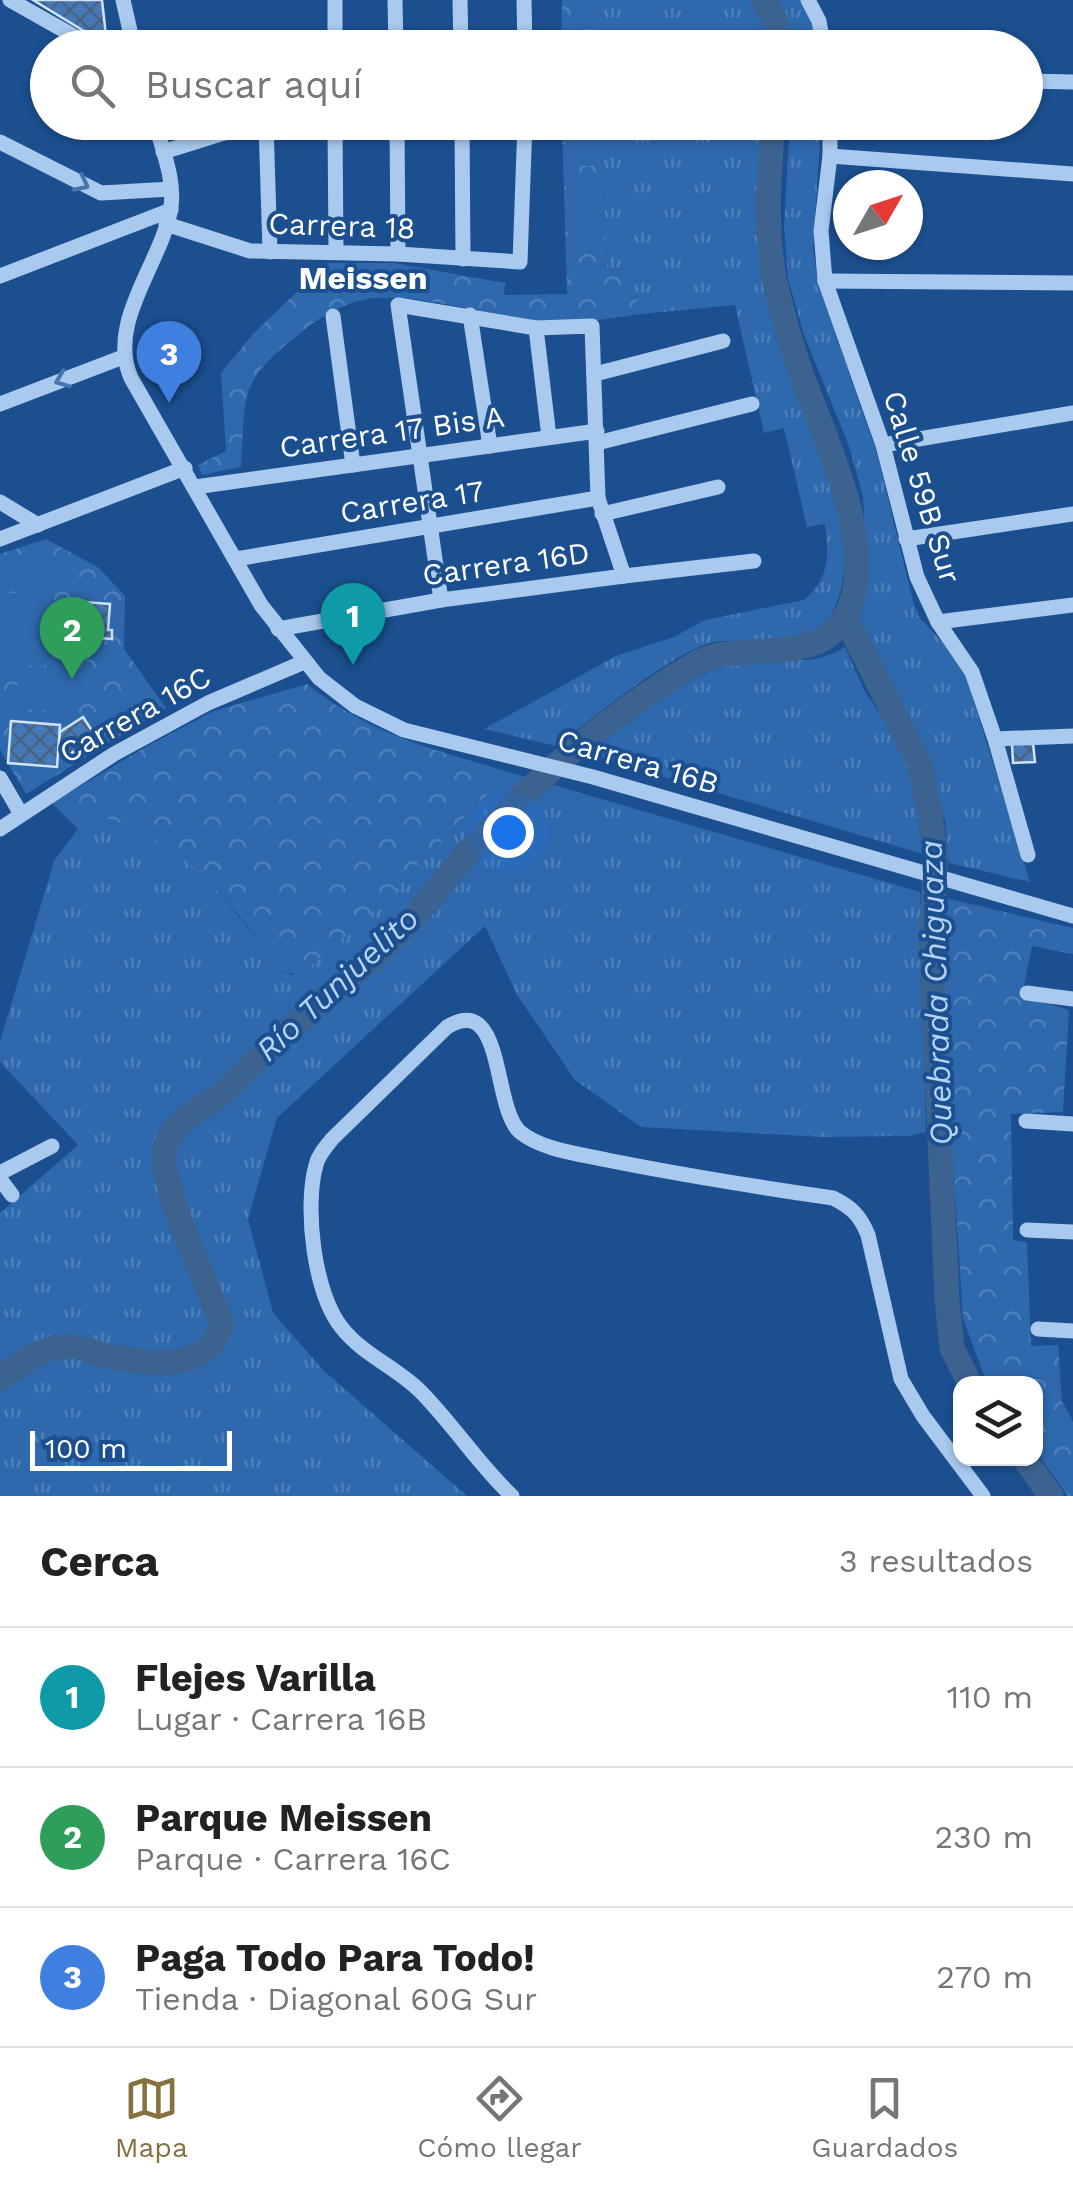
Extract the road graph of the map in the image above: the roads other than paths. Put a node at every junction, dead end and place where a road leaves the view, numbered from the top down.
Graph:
1 (10, 0) edge
2 (122, 0) edge
3 (335, 0) edge
4 (395, 0) edge
5 (460, 0) edge
6 (524, 0) edge
7 (808, 0) edge
8 (63, 30) edge
9 (130, 30) edge
10 (335, 30) edge
11 (396, 30) edge
12 (460, 30) edge
13 (524, 30) edge
14 (821, 30) edge
15 (1043, 81) edge
16 (1073, 82) edge
17 (159, 140) edge
18 (206, 140) edge
19 (268, 140) edge
20 (335, 140) edge
21 (397, 140) edge
22 (462, 140) edge
23 (524, 140) edge
24 (830, 140) edge
25 (0, 142) edge
26 (163, 152) junction
27 (830, 156) junction
28 (1073, 174) edge
29 (171, 189) junction
30 (168, 217) junction
31 (270, 252) junction
32 (336, 252) junction
33 (398, 254) junction
34 (463, 259) junction
35 (0, 276) edge
36 (825, 281) junction
37 (1073, 283) edge
38 (470, 315) junction
39 (333, 316) dead end
40 (536, 328) junction
41 (723, 341) dead end
42 (123, 357) junction
43 (595, 374) junction
44 (0, 404) edge
45 (752, 404) dead end
46 (1073, 413) edge
47 (549, 437) junction
48 (597, 437) junction
49 (882, 445) junction
50 (490, 446) junction
51 (421, 456) junction
52 (353, 465) junction
53 (185, 468) junction
54 (718, 486) dead end
55 (195, 487) junction
56 (0, 502) edge
57 (600, 506) junction
58 (1073, 514) edge
59 (38, 526) junction
60 (430, 527) junction
61 (0, 539) edge
62 (906, 539) junction
63 (236, 559) junction
64 (754, 561) dead end
65 (624, 576) junction
66 (441, 600) junction
67 (1073, 605) edge
68 (938, 622) junction
69 (278, 629) junction
70 (304, 662) junction
71 (1073, 736) edge
72 (995, 739) junction
73 (0, 778) edge
74 (21, 814) junction
75 (0, 828) edge
76 (1028, 856) dead end
77 (1073, 916) edge
78 (1027, 993) dead end
79 (1073, 999) edge
80 (1026, 1121) dead end
81 (1073, 1124) edge
82 (52, 1146) dead end
83 (0, 1176) edge
84 (12, 1195) dead end
85 (1027, 1230) dead end
86 (1073, 1232) edge
87 (1038, 1330) dead end
88 (1073, 1331) edge
89 (512, 1496) edge
90 (984, 1496) edge

1 - 8 street
2 - 9 street
3 - 10 street
4 - 11 street
5 - 12 street
6 - 13 street
7 - 14 street
15 - 16 street
17 - 26 street
18 - 26 street
19 - 31 street
20 - 32 street
21 - 33 street
22 - 34 street
23 - 34 street, Carrera 18
24 - 27 street, Calle 59B Sur
25 -> 29 street
26 - 29 street
27 - 28 street
27 - 36 street, Calle 59B Sur
29 - 30 street
30 - 31 street, Carrera 18
30 - 35 street
30 - 42 street
31 - 32 street, Carrera 18
32 - 33 street, Carrera 18
33 - 34 street, Carrera 18
36 - 37 street
36 - 49 street, Calle 59B Sur
38 - 40 street
38 - 50 street
38 - 51 street
39 - 52 street
40 - 43 street
40 - 47 street
41 - 43 street
42 -> 44 street
42 - 53 street, Carrera 16B
43 - 48 street
45 - 48 street, Carrera 17 Bis A
46 - 49 street
47 - 48 street, Carrera 17 Bis A
47 - 50 street, Carrera 17 Bis A
48 - 57 street
49 - 62 street, Calle 59B Sur
50 - 51 street, Carrera 17 Bis A
51 - 52 street, Carrera 17 Bis A
51 - 60 street
52 - 55 street, Carrera 17 Bis A
53 - 55 street, Carrera 16B
53 - 59 street
54 - 57 street, Carrera 17
55 - 63 street, Carrera 16B
56 - 59 street
57 - 60 street, Carrera 17
57 - 65 street
58 - 62 street
59 - 61 street
60 - 63 street, Carrera 17
60 - 66 street
62 - 68 street, Calle 59B Sur
63 - 69 street, Carrera 16B
64 - 65 street, Carrera 16D
65 - 66 street, Carrera 16D
66 - 69 street, Carrera 16D
67 - 68 street
68 - 72 street, Calle 59B Sur
69 - 70 street, Carrera 16B
70 - 74 street, Carrera 16C
70 - 77 street, Carrera 16B
71 - 72 street
72 - 76 street, Calle 59B Sur
73 - 74 street
74 - 75 street, Carrera 16C
78 - 79 street
80 - 81 street
82 - 83 street
83 - 84 street
85 - 86 street
87 - 88 street
89 - 90 street

